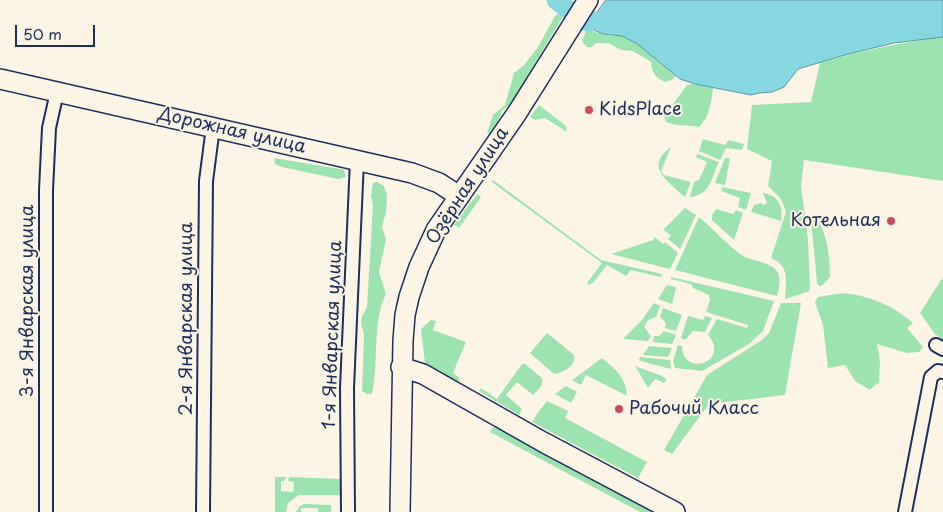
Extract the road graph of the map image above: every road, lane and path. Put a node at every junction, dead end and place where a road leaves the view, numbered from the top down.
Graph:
1 (588, 0) edge
2 (0, 79) edge
3 (57, 92) junction
4 (213, 127) junction
5 (357, 160) junction
6 (459, 196) junction
7 (401, 367) junction
8 (943, 372) edge
9 (46, 512) edge
10 (203, 512) edge
11 (348, 512) edge
12 (400, 512) edge
13 (675, 512) edge
14 (905, 512) edge

1 - 6 street, Озёрная улица
2 - 3 street, Дорожная улица
3 - 4 street, Дорожная улица
3 - 9 street, 3-я Январская улица
4 - 5 street, Дорожная улица
4 - 10 street, 2-я Январская улица
5 - 6 street, Дорожная улица
5 - 11 street, 1-я Январская улица
6 - 7 street, Озёрная улица
7 - 12 street, Озёрная улица
7 - 13 street
8 - 14 street

